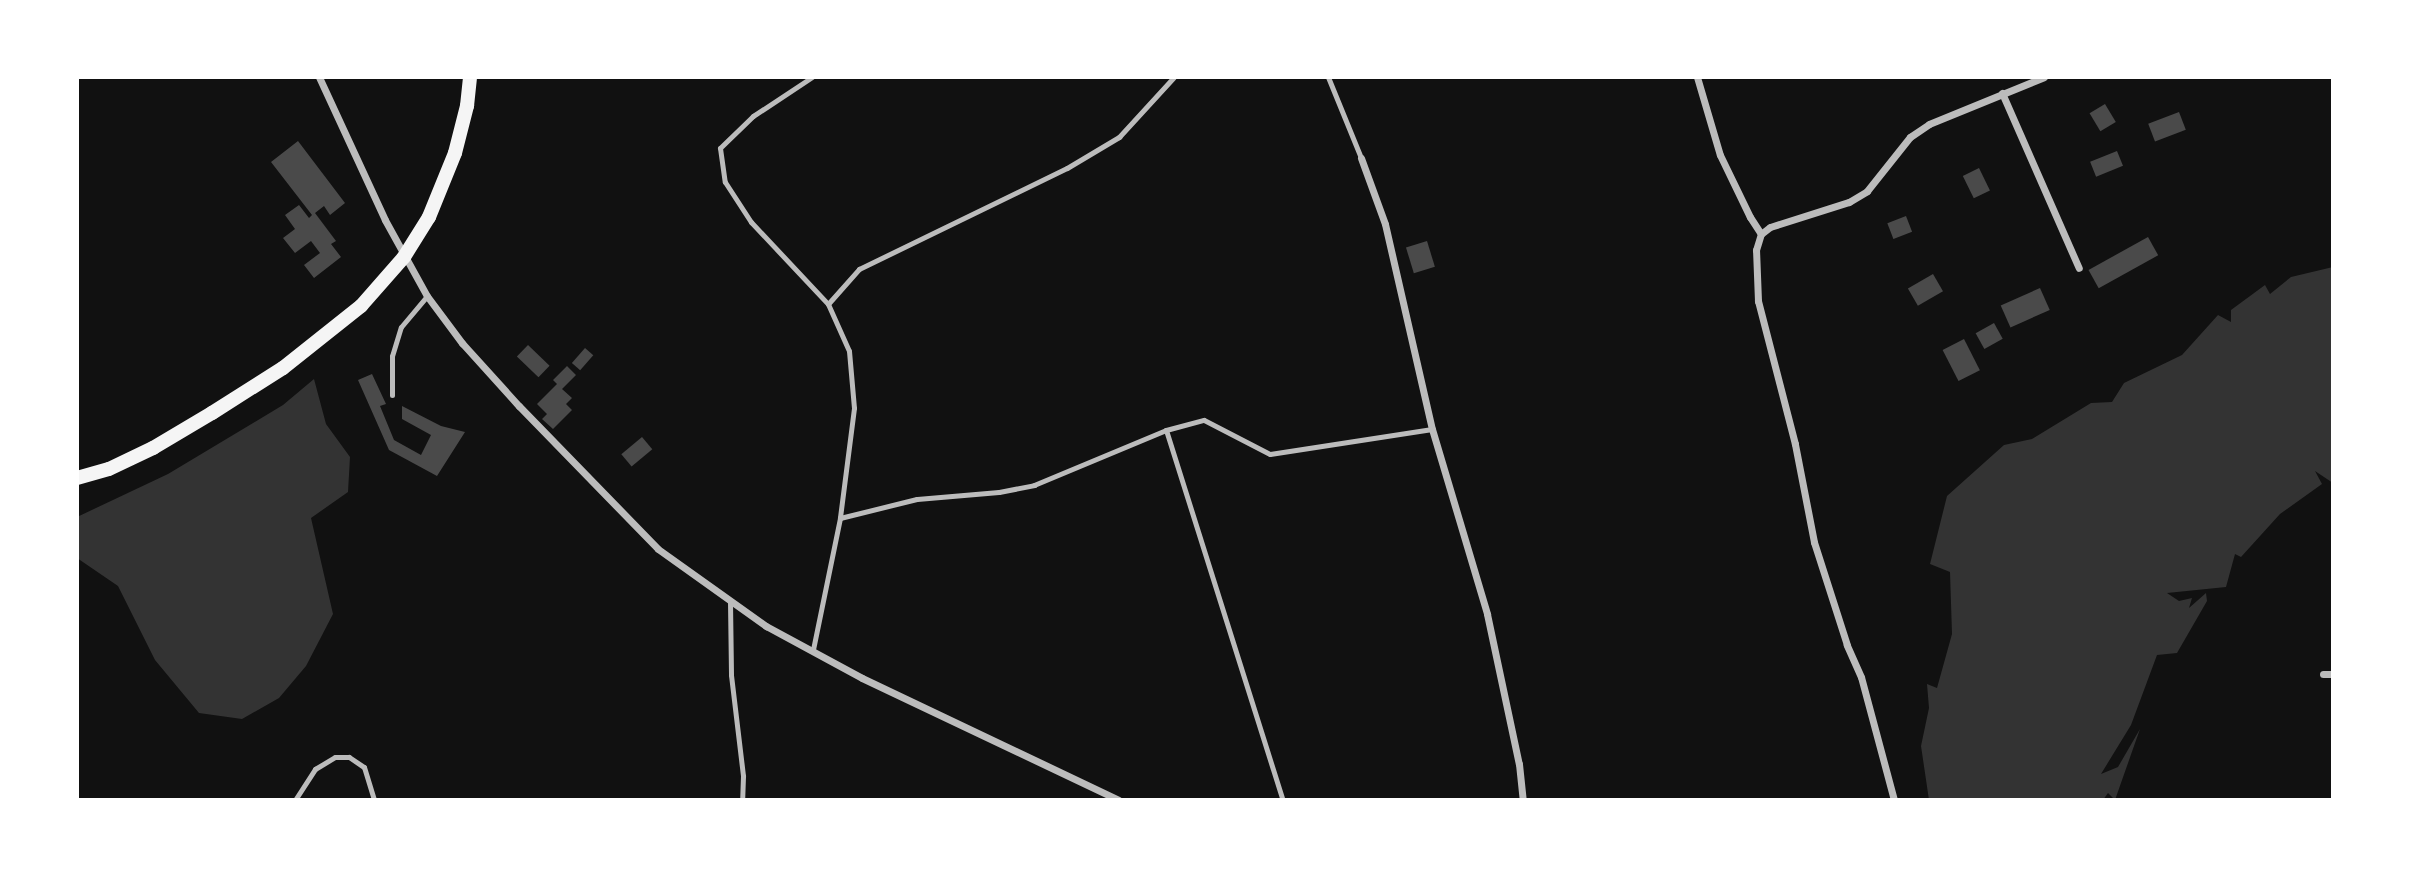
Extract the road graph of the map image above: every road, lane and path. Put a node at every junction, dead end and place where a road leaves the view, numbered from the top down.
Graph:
1 (319, 77) edge
2 (470, 77) edge
3 (812, 77) edge
4 (1174, 77) edge
5 (1328, 77) edge
6 (1697, 77) edge
7 (2045, 77) edge
8 (2002, 93) junction
9 (1360, 158) joint
10 (1761, 234) junction
11 (404, 257) junction
12 (2079, 268) dead end
13 (427, 296) junction
14 (828, 304) junction
15 (391, 395) dead end
16 (1432, 429) junction
17 (1166, 430) junction
18 (77, 478) edge
19 (840, 518) junction
20 (730, 602) junction
21 (813, 649) junction
22 (2323, 674) dead end
23 (2333, 674) edge
24 (295, 800) edge
25 (374, 800) edge
26 (742, 800) edge
27 (1119, 800) edge
28 (1283, 800) edge
29 (1523, 800) edge
30 (1894, 800) edge

1 - 11 street
2 - 11 main road
3 - 14 lane
4 - 14 lane
5 - 9 lane
6 - 10 street
7 - 8 street
8 - 10 street
8 - 12 street
9 - 16 street
10 - 30 street
11 - 13 street
11 - 18 main road
13 - 15 lane
13 - 20 street
14 - 19 lane
16 - 17 lane
16 - 29 street
17 - 19 lane
17 - 28 lane
19 - 21 lane
20 - 21 street
20 - 26 lane
21 - 27 street
22 - 23 street
24 - 25 lane

